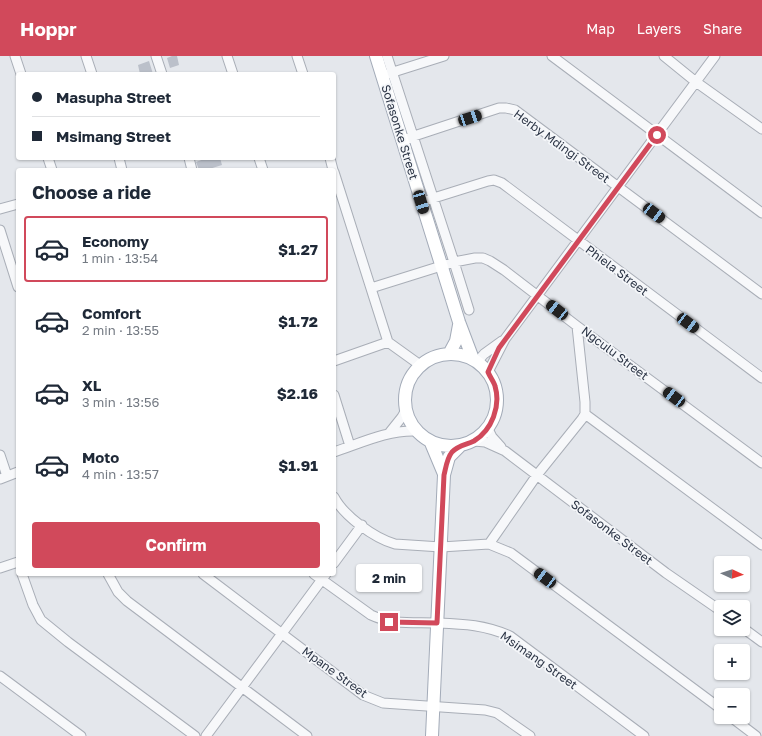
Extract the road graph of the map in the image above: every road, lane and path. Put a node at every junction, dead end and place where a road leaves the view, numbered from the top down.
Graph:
1 (16, 56) edge
2 (86, 56) edge
3 (156, 56) edge
4 (227, 56) edge
5 (297, 56) edge
6 (376, 56) edge
7 (387, 56) edge
8 (444, 56) edge
9 (552, 56) edge
10 (664, 56) edge
11 (715, 56) edge
12 (20, 72) edge
13 (91, 72) edge
14 (161, 72) edge
15 (232, 72) edge
16 (302, 72) edge
17 (387, 74) junction
18 (696, 82) junction
19 (762, 129) edge
20 (657, 135) junction
21 (408, 138) junction
22 (336, 177) edge
23 (618, 186) junction
24 (434, 198) junction
25 (421, 202) junction
26 (16, 205) edge
27 (0, 210) edge
28 (762, 212) edge
29 (0, 230) edge
30 (578, 241) junction
31 (454, 262) junction
32 (441, 266) junction
33 (16, 281) edge
34 (371, 288) junction
35 (762, 294) edge
36 (538, 295) junction
37 (469, 310) dead end
38 (459, 322) junction
39 (577, 326) junction
40 (505, 339) junction
41 (388, 342) junction
42 (449, 354) junction
43 (336, 359) edge
44 (475, 361) junction
45 (420, 365) junction
46 (488, 372) junction
47 (762, 378) edge
48 (336, 401) edge
49 (406, 410) junction
50 (585, 414) junction
51 (488, 429) junction
52 (416, 431) junction
53 (390, 432) junction
54 (474, 441) junction
55 (431, 442) junction
56 (350, 446) junction
57 (460, 446) junction
58 (336, 451) edge
59 (505, 451) junction
60 (0, 454) edge
61 (762, 463) edge
62 (16, 473) edge
63 (444, 475) junction
64 (537, 475) junction
65 (3, 477) edge
66 (336, 500) edge
67 (362, 525) junction
68 (489, 544) junction
69 (762, 545) edge
70 (441, 547) junction
71 (336, 560) edge
72 (16, 563) edge
73 (0, 568) edge
74 (23, 576) edge
75 (109, 576) edge
76 (206, 576) edge
77 (320, 576) edge
78 (714, 606) edge
79 (437, 623) junction
80 (282, 633) junction
81 (750, 633) edge
82 (762, 642) edge
83 (0, 676) edge
84 (242, 687) junction
85 (714, 704) edge
86 (433, 706) junction
87 (740, 724) edge
88 (82, 736) edge
89 (195, 736) edge
90 (206, 736) edge
91 (307, 736) edge
92 (432, 736) edge
93 (530, 736) edge
94 (644, 736) edge
95 (756, 736) edge

1 - 12 street
2 - 13 street
3 - 14 street
4 - 15 street
5 - 16 street
6 - 17 main road, Sofasonke Street
7 - 17 street
8 - 17 street
9 - 20 street
10 - 18 street
11 - 18 street
17 - 21 main road, Sofasonke Street
18 - 19 street
18 - 20 street
20 - 23 street
20 - 28 street
21 - 23 street, Herby Mdingi Street
21 - 24 street
21 - 25 main road, Sofasonke Street
22 - 34 street
23 - 30 street
23 - 35 street, Herby Mdingi Street
24 - 25 street, Phiela Street
24 - 30 street, Phiela Street
24 - 31 street
25 - 32 main road, Sofasonke Street
26 - 27 street
29 - 33 street
30 - 36 street
30 - 47 street, Phiela Street
31 - 32 street, Ngculu Street
31 - 36 street, Ngculu Street
31 - 37 street
32 - 34 street, Ngculu Street
32 - 38 main road, Sofasonke Street
34 - 41 street
36 - 39 street, Ngculu Street
36 - 40 street
38 - 42 main road, Sofasonke Street
38 - 44 main road, Sofasonke Street
39 - 50 street
39 - 61 street, Ngculu Street
40 - 44 street
40 - 46 street
41 - 43 street
41 - 45 street
42 - 44 main road, Sofasonke Street
42 - 45 main road, Sofasonke Street
44 - 46 main road, Sofasonke Street
45 - 49 main road, Sofasonke Street
46 - 51 main road, Sofasonke Street
48 - 56 street
49 - 52 main road, Sofasonke Street
49 - 53 street
50 - 64 street
50 - 69 street
51 - 54 main road, Sofasonke Street
51 - 59 street, Sofasonke Street
52 - 53 street
52 - 55 main road, Sofasonke Street
53 - 56 street
54 - 57 main road, Sofasonke Street
54 - 59 street, Sofasonke Street
55 - 57 main road, Sofasonke Street
55 - 63 main road
56 - 58 street
57 - 63 main road
59 - 64 street, Sofasonke Street
60 - 65 street
62 - 65 street
63 - 70 main road
64 - 68 street
64 - 78 street, Sofasonke Street
66 - 67 street
67 - 70 street
67 - 71 street
68 - 70 street
68 - 85 street
70 - 79 main road
72 - 73 street
74 - 89 street
75 - 84 street
76 - 80 street, Mpane Street
77 - 79 street, Msimang Street
77 - 80 street
79 - 86 main road
79 - 94 street, Msimang Street
80 - 84 street
80 - 86 street, Mpane Street
81 - 82 street
83 - 88 street
84 - 90 street
84 - 91 street
86 - 92 main road
86 - 93 street, Mpane Street
87 - 95 street

